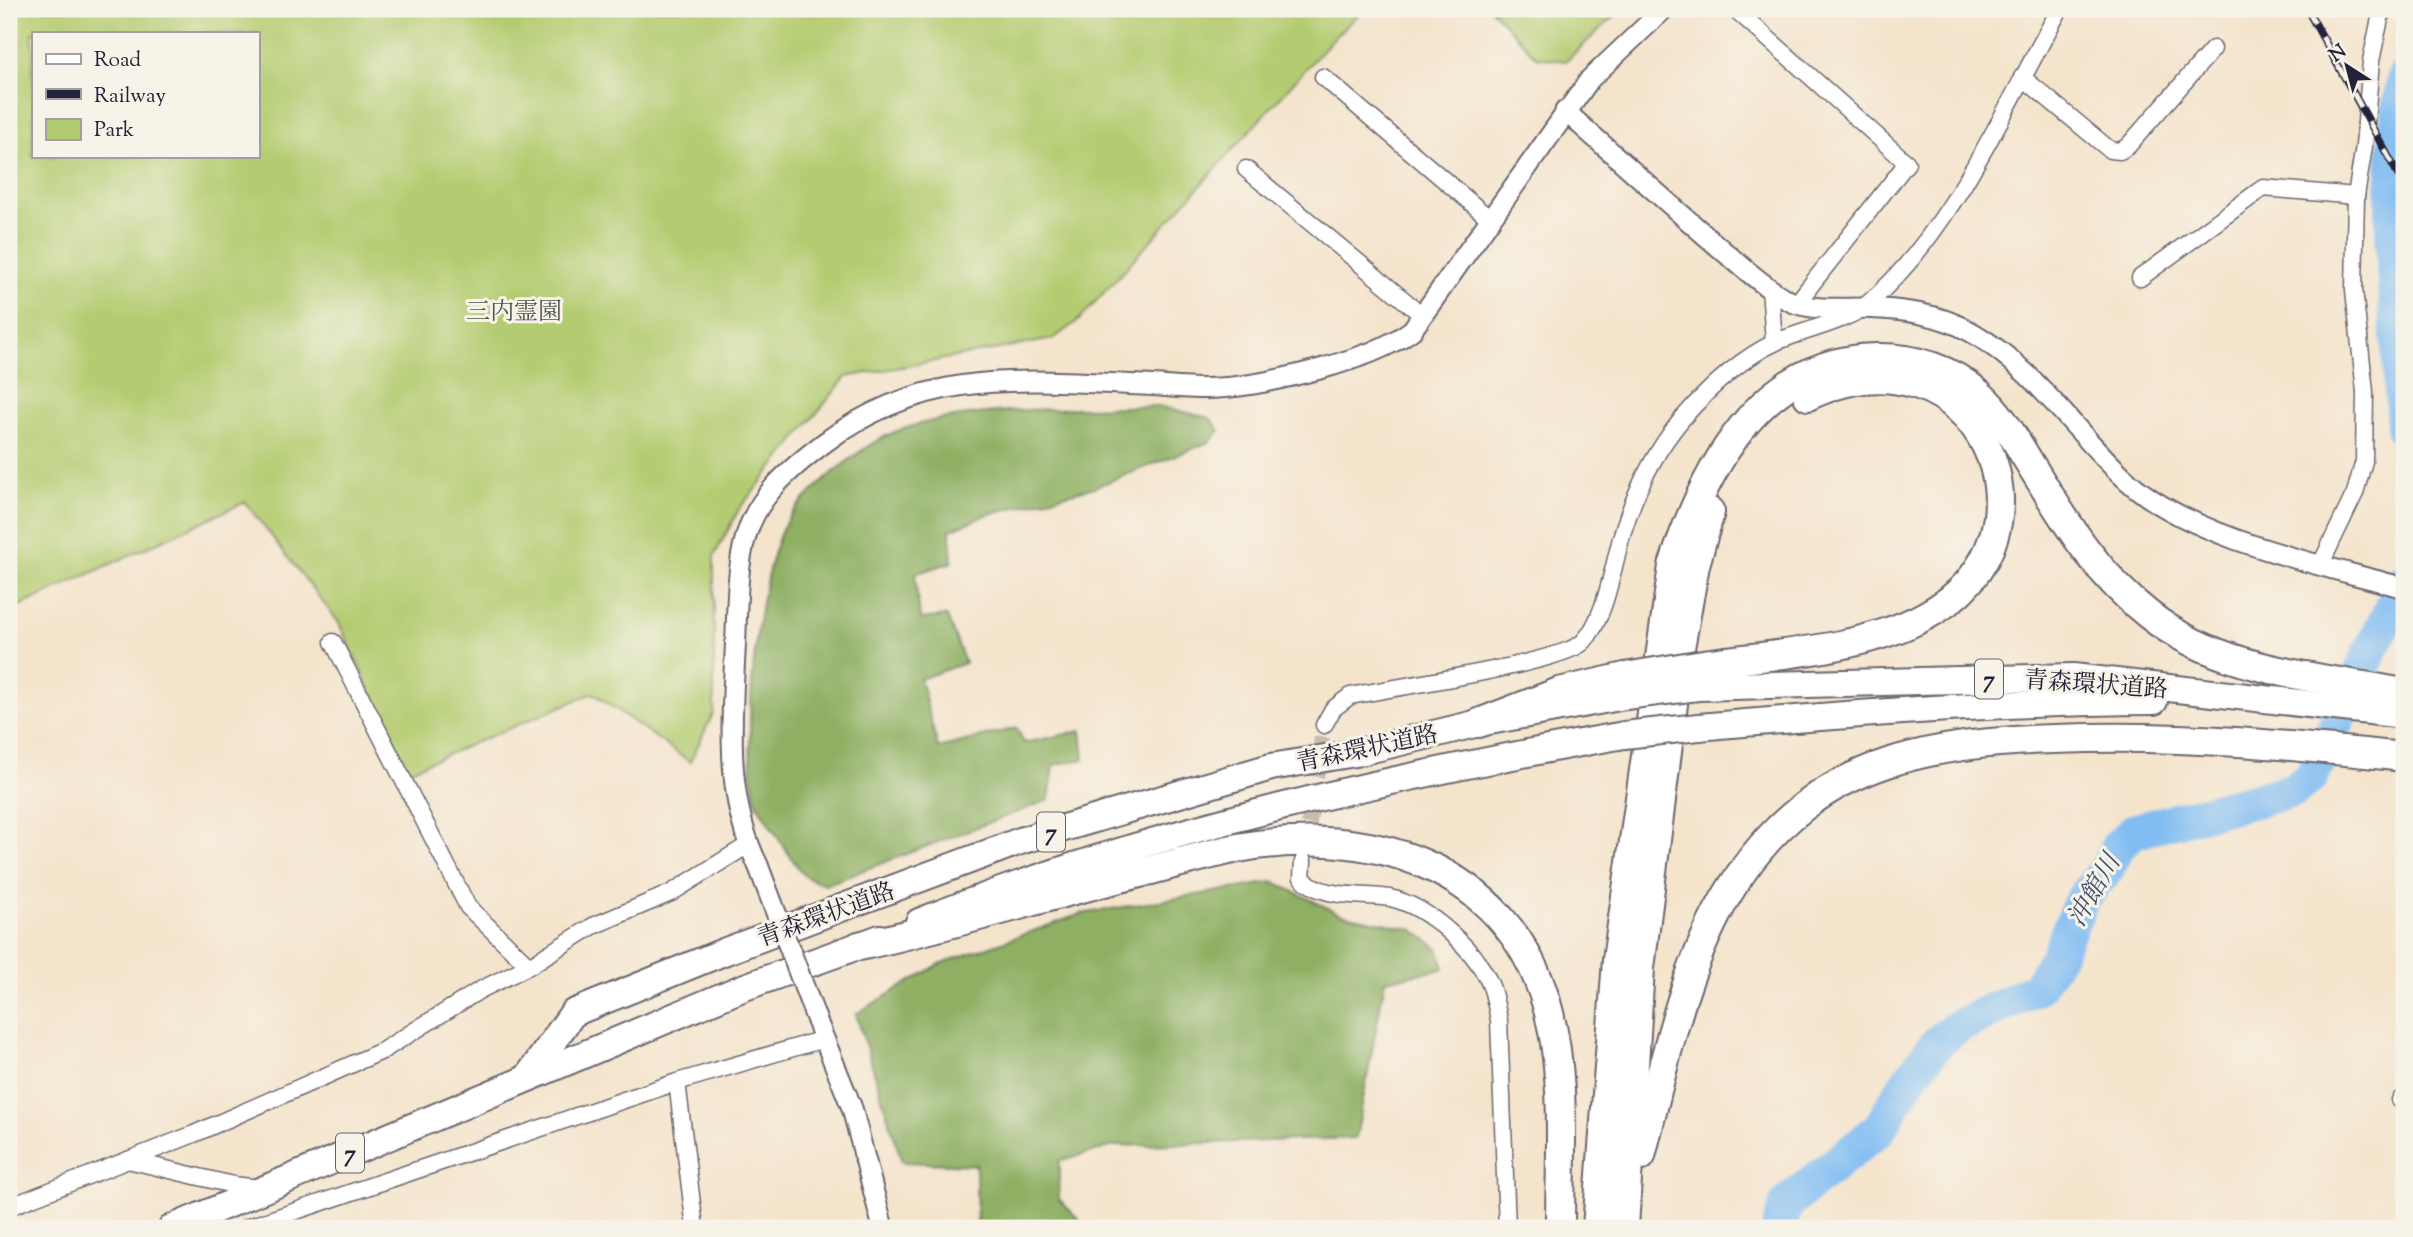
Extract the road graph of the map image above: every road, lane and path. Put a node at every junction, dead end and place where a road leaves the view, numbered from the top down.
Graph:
1 (1664, 9) edge
2 (1735, 9) edge
3 (2060, 9) edge
4 (2382, 9) edge
5 (2213, 49) dead end
6 (2022, 76) junction
7 (1323, 77) dead end
8 (1565, 111) junction
9 (1246, 169) dead end
10 (2356, 196) junction
11 (1490, 219) junction
12 (2140, 278) dead end
13 (1770, 287) junction
14 (1796, 304) junction
15 (1863, 308) junction
16 (1422, 315) junction
17 (1774, 343) junction
18 (2320, 566) junction
19 (2404, 588) edge
20 (333, 642) dead end
21 (1698, 676) junction
22 (2404, 693) edge
23 (2369, 699) junction
24 (2279, 700) junction
25 (2404, 715) edge
26 (1479, 723) joint
27 (1324, 725) tunnel mouth
28 (2404, 757) edge
29 (748, 845) junction
30 (1303, 861) tunnel mouth
31 (859, 946) junction
32 (529, 967) junction
33 (820, 1030) junction
34 (527, 1078) junction
35 (677, 1082) junction
36 (126, 1159) junction
37 (266, 1189) junction
38 (11, 1210) edge
39 (204, 1221) edge
40 (1611, 1225) edge
41 (172, 1228) edge
42 (246, 1228) edge
43 (695, 1228) edge
44 (883, 1228) edge
45 (1507, 1228) edge
46 (1560, 1228) edge

1 - 8 street
2 - 14 street
3 - 6 street
4 - 10 street
5 - 6 street
6 - 15 street
7 - 11 street
8 - 11 street
8 - 13 street
9 - 16 street
10 - 12 street
10 - 18 street
11 - 16 street
13 - 14 street
13 - 17 street
14 - 15 street
15 - 17 street
15 - 18 street
16 - 29 street
17 - 27 street
18 - 19 street
20 - 32 street
21 - 24 highway, 青森環状道路 / 7
21 - 26 highway, bridge
21 - 40 highway
22 - 23 highway
23 - 24 highway, 青森環状道路 / 7
23 - 25 highway, 青森環状道路 / 7
23 - 40 highway
24 - 31 highway, 青森環状道路 / 7, bridge
26 - 34 highway, 青森環状道路 / 7
28 - 40 highway
29 - 32 street
29 - 33 street, bridge
30 - 45 street
31 - 34 highway, 青森環状道路 / 7
31 - 46 highway
32 - 36 street
33 - 35 street
33 - 44 street
34 - 37 highway, 青森環状道路 / 7
35 - 42 street
35 - 43 street
36 - 37 street
36 - 38 street
37 - 39 highway, 青森環状道路 / 7
39 - 41 highway, 青森環状道路 / 7

